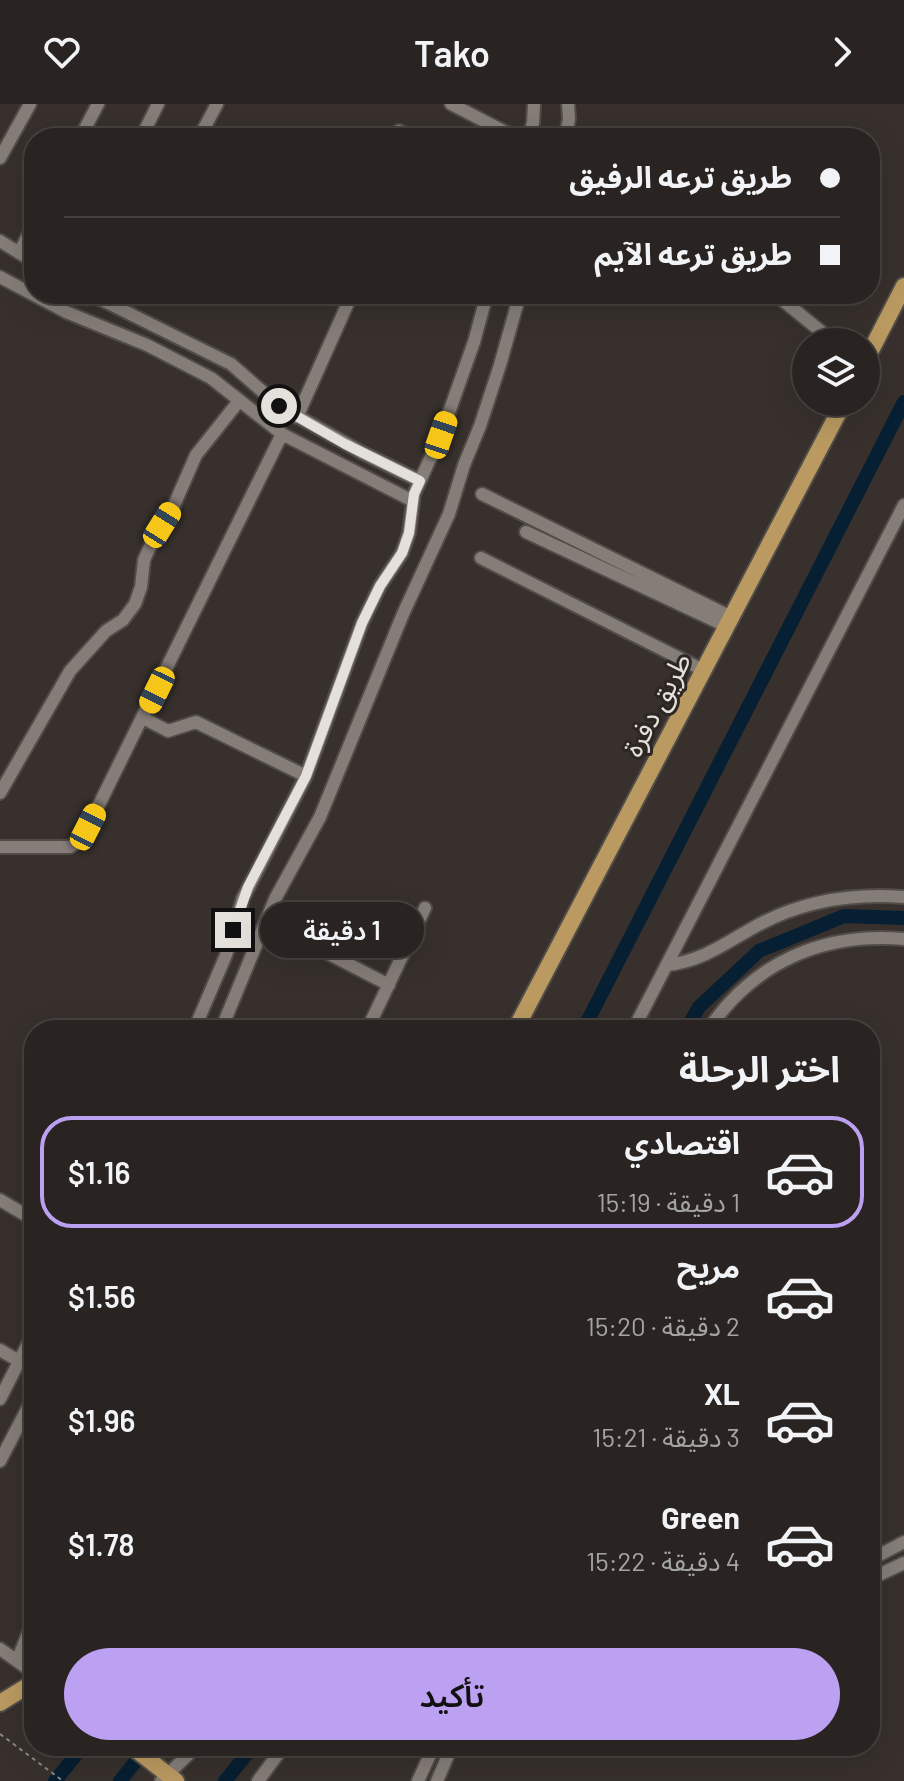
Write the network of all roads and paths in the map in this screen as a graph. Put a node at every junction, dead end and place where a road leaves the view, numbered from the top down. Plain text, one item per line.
1 (30, 104) edge
2 (98, 104) edge
3 (158, 104) edge
4 (217, 104) edge
5 (451, 104) edge
6 (534, 104) edge
7 (568, 104) edge
8 (85, 128) edge
9 (146, 128) edge
10 (204, 128) edge
11 (498, 128) edge
12 (531, 128) edge
13 (566, 128) edge
14 (0, 158) edge
15 (0, 241) edge
16 (24, 243) edge
17 (19, 253) junction
18 (24, 256) edge
19 (0, 277) edge
20 (904, 286) edge
21 (24, 290) edge
22 (51, 304) edge
23 (108, 304) edge
24 (114, 304) edge
25 (348, 304) edge
26 (484, 304) edge
27 (517, 304) edge
28 (787, 304) edge
29 (113, 307) junction
30 (817, 328) edge
31 (880, 333) edge
32 (239, 401) junction
33 (837, 416) edge
34 (297, 417) junction
35 (282, 434) junction
36 (420, 481) junction
37 (482, 494) dead end
38 (413, 501) junction
39 (904, 505) edge
40 (526, 532) dead end
41 (481, 558) dead end
42 (729, 622) junction
43 (703, 670) junction
44 (143, 718) junction
45 (306, 776) junction
46 (0, 793) edge
47 (0, 847) edge
48 (904, 897) edge
49 (425, 908) dead end
50 (267, 922) junction
51 (904, 939) edge
52 (667, 965) junction
53 (389, 985) junction
54 (198, 1020) edge
55 (225, 1020) edge
56 (372, 1020) edge
57 (520, 1020) edge
58 (638, 1020) edge
59 (716, 1020) edge
60 (0, 1200) edge
61 (24, 1214) edge
62 (0, 1350) edge
63 (24, 1351) edge
64 (19, 1361) junction
65 (0, 1399) edge
66 (24, 1415) edge
67 (0, 1461) edge
68 (904, 1542) edge
69 (880, 1555) edge
70 (904, 1563) edge
71 (880, 1574) edge
72 (24, 1644) edge
73 (0, 1649) edge
74 (17, 1661) junction
75 (24, 1666) edge
76 (24, 1688) edge
77 (0, 1703) edge
78 (0, 1734) edge
79 (24, 1752) edge
80 (29, 1756) edge
81 (143, 1756) edge
82 (187, 1756) edge
83 (277, 1756) edge
84 (429, 1756) edge
85 (448, 1756) edge
86 (166, 1776) edge
87 (63, 1781) edge
88 (258, 1781) edge
89 (418, 1781) edge
90 (437, 1781) edge

1 - 14 street
2 - 8 street
3 - 9 street
4 - 10 street
5 - 11 street
6 - 12 street
7 - 13 street
15 - 17 street
16 - 17 street
17 - 18 street
19 - 21 street
20 - 31 main road
22 - 32 street
23 - 29 street
24 - 29 street
25 - 34 street
26 - 36 street
27 - 50 street
28 - 30 street
29 - 34 street
32 - 35 street
32 - 46 street
33 - 42 main road, طريق دفرة
34 - 36 street
35 - 38 street
35 - 44 street
36 - 38 street
37 - 42 street
38 - 45 street
39 - 52 street
40 - 42 street
41 - 43 street
42 - 43 main road, طريق دفرة
43 - 57 main road, طريق دفرة
44 - 45 street
44 - 47 street
45 - 54 street
48 - 52 street
49 - 53 street
50 - 53 street
50 - 55 street
51 - 59 street
52 - 58 street
53 - 56 street
60 - 61 street
62 - 64 street
63 - 64 street
64 - 65 street
66 - 67 street
68 - 69 street
70 - 71 street
72 - 74 street
73 - 74 street
74 - 75 street
76 - 77 main road
78 - 79 path
80 - 87 path
81 - 86 main road
82 - 86 street
83 - 88 street
84 - 89 street
85 - 90 street

